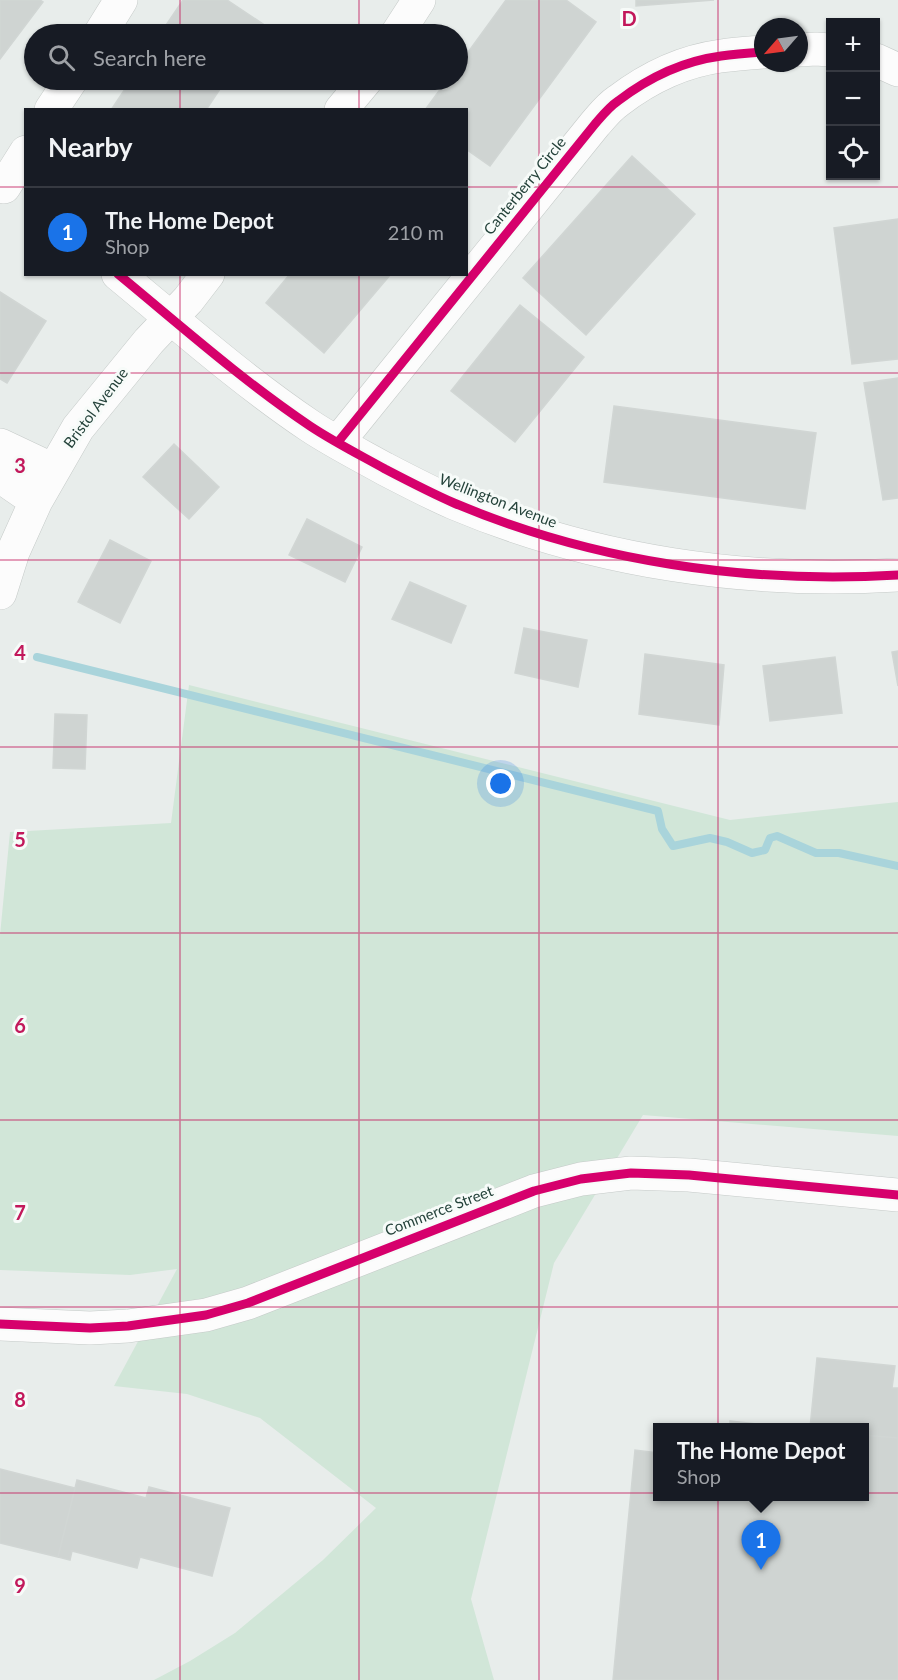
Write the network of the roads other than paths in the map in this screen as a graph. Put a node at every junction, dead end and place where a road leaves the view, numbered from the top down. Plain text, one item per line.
1 (121, 0) edge
2 (419, 0) edge
3 (106, 24) edge
4 (403, 24) edge
5 (808, 50) edge
6 (826, 50) edge
7 (754, 53) edge
8 (880, 62) edge
9 (898, 70) edge
10 (64, 90) edge
11 (358, 90) edge
12 (52, 108) edge
13 (343, 108) edge
14 (24, 157) edge
15 (10, 191) edge
16 (120, 276) edge
17 (206, 276) edge
18 (170, 317) junction
19 (338, 442) junction
20 (0, 445) edge
21 (53, 470) junction
22 (0, 478) edge
23 (36, 501) junction
24 (898, 576) edge
25 (0, 593) edge
26 (898, 1195) edge
27 (0, 1324) edge

1 - 3 street
2 - 4 street
5 - 6 street
7 - 19 street, Canterberry Circle
8 - 9 street
10 - 12 street
11 - 13 street
14 - 15 street
16 - 18 street, Wellington Avenue
17 - 18 street, Bristol Avenue
18 - 19 street, Wellington Avenue
18 - 21 street, Bristol Avenue
19 - 24 street, Wellington Avenue
20 - 21 street
21 - 23 street, Bristol Avenue
22 - 23 street
23 - 25 street, Bristol Avenue
26 - 27 street, Commerce Street

